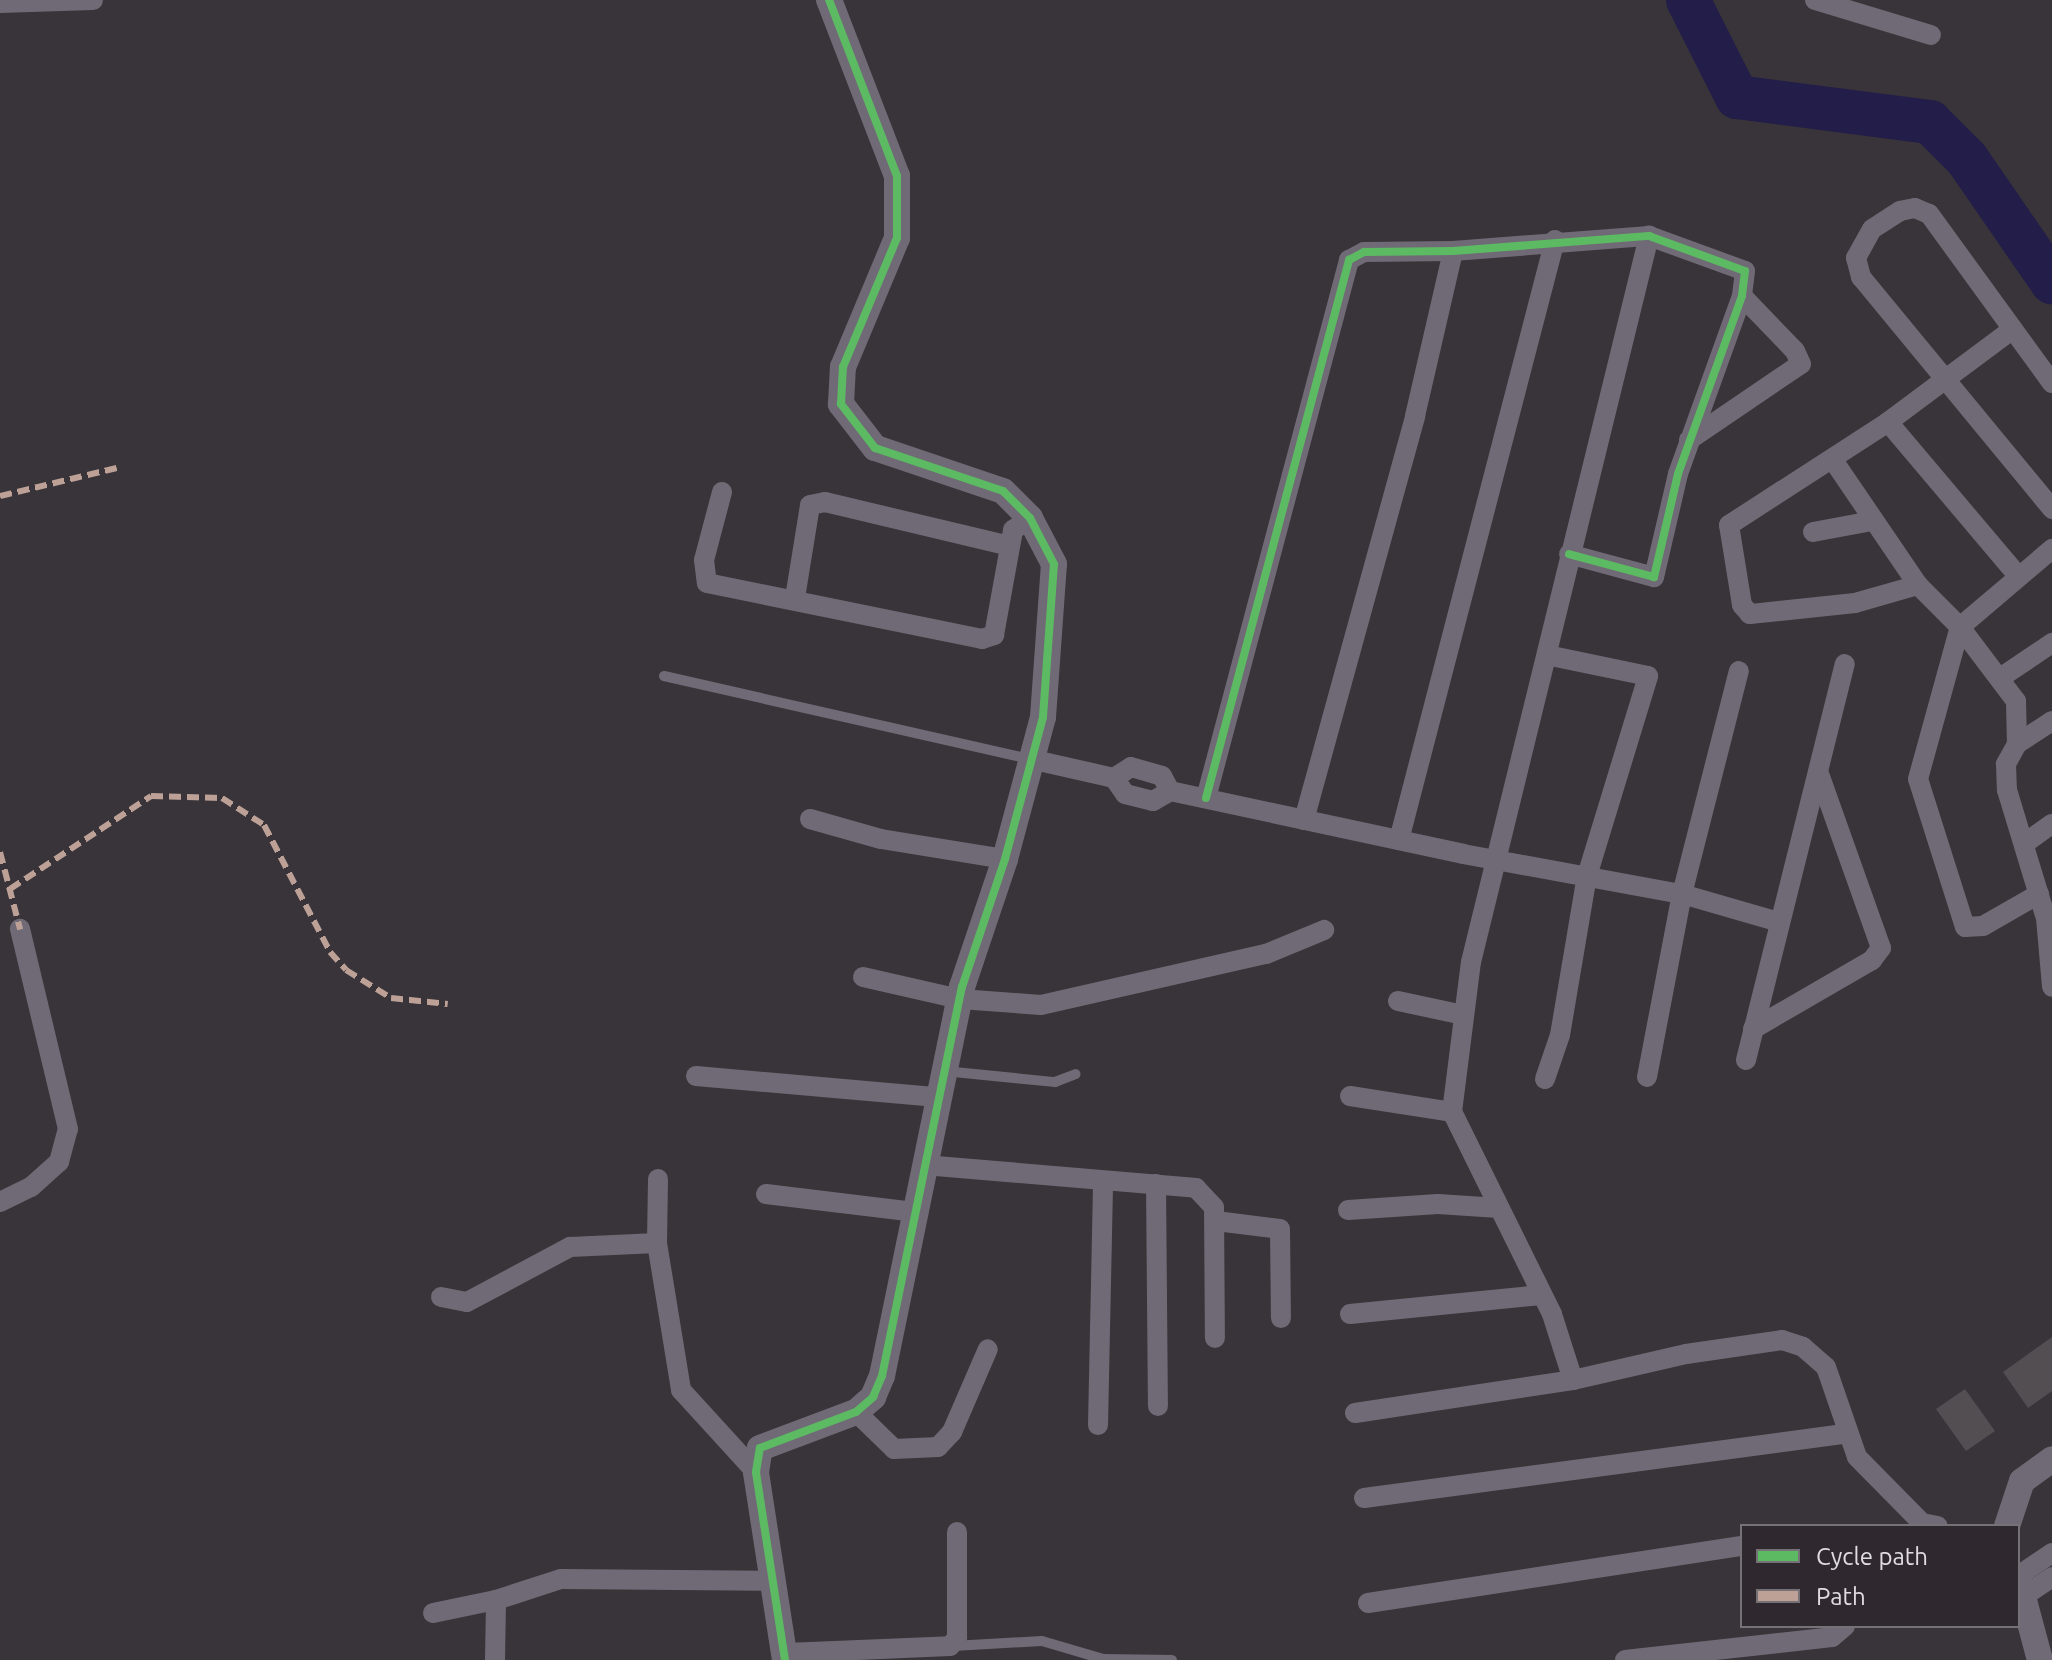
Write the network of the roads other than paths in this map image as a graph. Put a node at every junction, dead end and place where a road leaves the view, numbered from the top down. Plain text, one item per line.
1 (93, 0) edge
2 (829, 0) edge
3 (1815, 0) edge
4 (0, 3) edge
5 (1931, 35) dead end
6 (1649, 236) junction
7 (1555, 240) junction
8 (1453, 251) junction
9 (1742, 296) junction
10 (2010, 331) junction
11 (1943, 380) junction
12 (2052, 383) edge
13 (1888, 422) junction
14 (1689, 440) junction
15 (1833, 460) junction
16 (722, 492) dead end
17 (2052, 509) edge
18 (1030, 518) junction
19 (1872, 521) junction
20 (1813, 532) dead end
21 (1009, 546) junction
22 (2052, 549) edge
23 (1569, 554) junction
24 (2018, 576) junction
25 (1918, 585) junction
26 (795, 598) junction
27 (1960, 627) junction
28 (2052, 643) edge
29 (1547, 655) junction
30 (1845, 664) dead end
31 (1739, 671) dead end
32 (664, 676) dead end
33 (2000, 678) junction
34 (2052, 721) edge
35 (2017, 744) junction
36 (1030, 759) junction
37 (1819, 774) junction
38 (1206, 798) junction
39 (810, 819) dead end
40 (1304, 820) junction
41 (2052, 824) edge
42 (1399, 840) junction
43 (2024, 844) junction
44 (1496, 857) junction
45 (1005, 859) junction
46 (1587, 876) junction
47 (1682, 894) junction
48 (2039, 894) junction
49 (2049, 916) edge
50 (1779, 922) junction
51 (20, 929) dead end
52 (1324, 930) dead end
53 (863, 977) dead end
54 (2052, 987) edge
55 (960, 999) junction
56 (1398, 1001) dead end
57 (1464, 1015) junction
58 (1753, 1029) junction
59 (1746, 1060) dead end
60 (943, 1071) junction
61 (1076, 1074) dead end
62 (696, 1076) dead end
63 (1647, 1077) dead end
64 (1545, 1079) dead end
65 (1350, 1096) dead end
66 (937, 1097) junction
67 (1452, 1112) junction
68 (924, 1165) junction
69 (658, 1179) dead end
70 (1103, 1182) junction
71 (1156, 1184) junction
72 (766, 1194) dead end
73 (0, 1202) edge
74 (1499, 1208) junction
75 (1348, 1210) dead end
76 (914, 1212) junction
77 (1216, 1221) junction
78 (657, 1243) junction
79 (1541, 1295) junction
80 (441, 1297) dead end
81 (1350, 1314) dead end
82 (1281, 1318) dead end
83 (1215, 1338) dead end
84 (988, 1349) dead end
85 (1573, 1380) junction
86 (1158, 1406) dead end
87 (856, 1412) junction
88 (1355, 1413) dead end
89 (1098, 1425) dead end
90 (1848, 1433) junction
91 (2052, 1459) edge
92 (756, 1472) junction
93 (1364, 1498) dead end
94 (1930, 1524) edge
95 (2008, 1524) edge
96 (957, 1532) dead end
97 (1740, 1546) edge
98 (2052, 1553) edge
99 (2052, 1577) edge
100 (771, 1581) junction
101 (2020, 1584) edge
102 (496, 1600) junction
103 (1368, 1603) dead end
104 (433, 1613) dead end
105 (1843, 1628) edge
106 (950, 1646) junction
107 (786, 1656) edge
108 (495, 1660) edge
109 (1172, 1660) edge
110 (1625, 1660) edge
111 (2040, 1660) edge

1 - 4 street
2 - 18 street
3 - 5 street
6 - 7 street
6 - 9 street
6 - 23 street
7 - 8 street
7 - 42 street
8 - 38 street
8 - 40 street
9 - 14 street
9 - 14 street
10 - 11 street
10 - 11 street
10 - 12 street
11 - 13 street
11 - 17 street
13 - 15 street
13 - 24 street
14 - 23 street
15 - 19 street
15 - 25 street
16 - 26 street
18 - 21 street
18 - 36 street
19 - 20 street
19 - 25 street
21 - 26 street
21 - 26 street
22 - 24 street
23 - 29 street
24 - 27 street
25 - 27 street
27 - 33 street
27 - 48 street
28 - 33 street
29 - 44 street
29 - 46 street
30 - 37 street
31 - 47 street
32 - 36 lane
33 - 35 street
34 - 35 street
35 - 43 street
36 - 38 street
36 - 45 street
37 - 50 street
37 - 58 street
38 - 40 street
39 - 45 street
40 - 42 street
41 - 43 street
42 - 44 street
43 - 48 street
44 - 46 street
44 - 57 street
45 - 55 street
46 - 47 street
46 - 64 street
47 - 50 street
47 - 63 street
48 - 49 street
49 - 54 street
50 - 58 street
51 - 73 street
52 - 55 street
53 - 55 street
55 - 60 street
56 - 57 street
57 - 67 street
58 - 59 street
60 - 61 lane
60 - 66 street
62 - 66 street
65 - 67 street
66 - 68 street
67 - 74 street
68 - 70 street
68 - 76 street
69 - 78 street
70 - 71 street
70 - 89 street
71 - 77 street
71 - 86 street
72 - 76 street
74 - 75 street
74 - 79 street
76 - 87 street
77 - 82 street
77 - 83 street
78 - 80 street
78 - 92 street
79 - 81 street
79 - 85 street
84 - 87 street
85 - 88 street
85 - 90 street
87 - 92 street
90 - 93 street
90 - 94 street
91 - 95 street
92 - 100 street
96 - 106 street
97 - 103 street
98 - 101 street
99 - 101 street
100 - 102 street
100 - 107 street
101 - 111 street
102 - 104 street
102 - 108 street
105 - 110 street
106 - 107 street
106 - 109 lane

